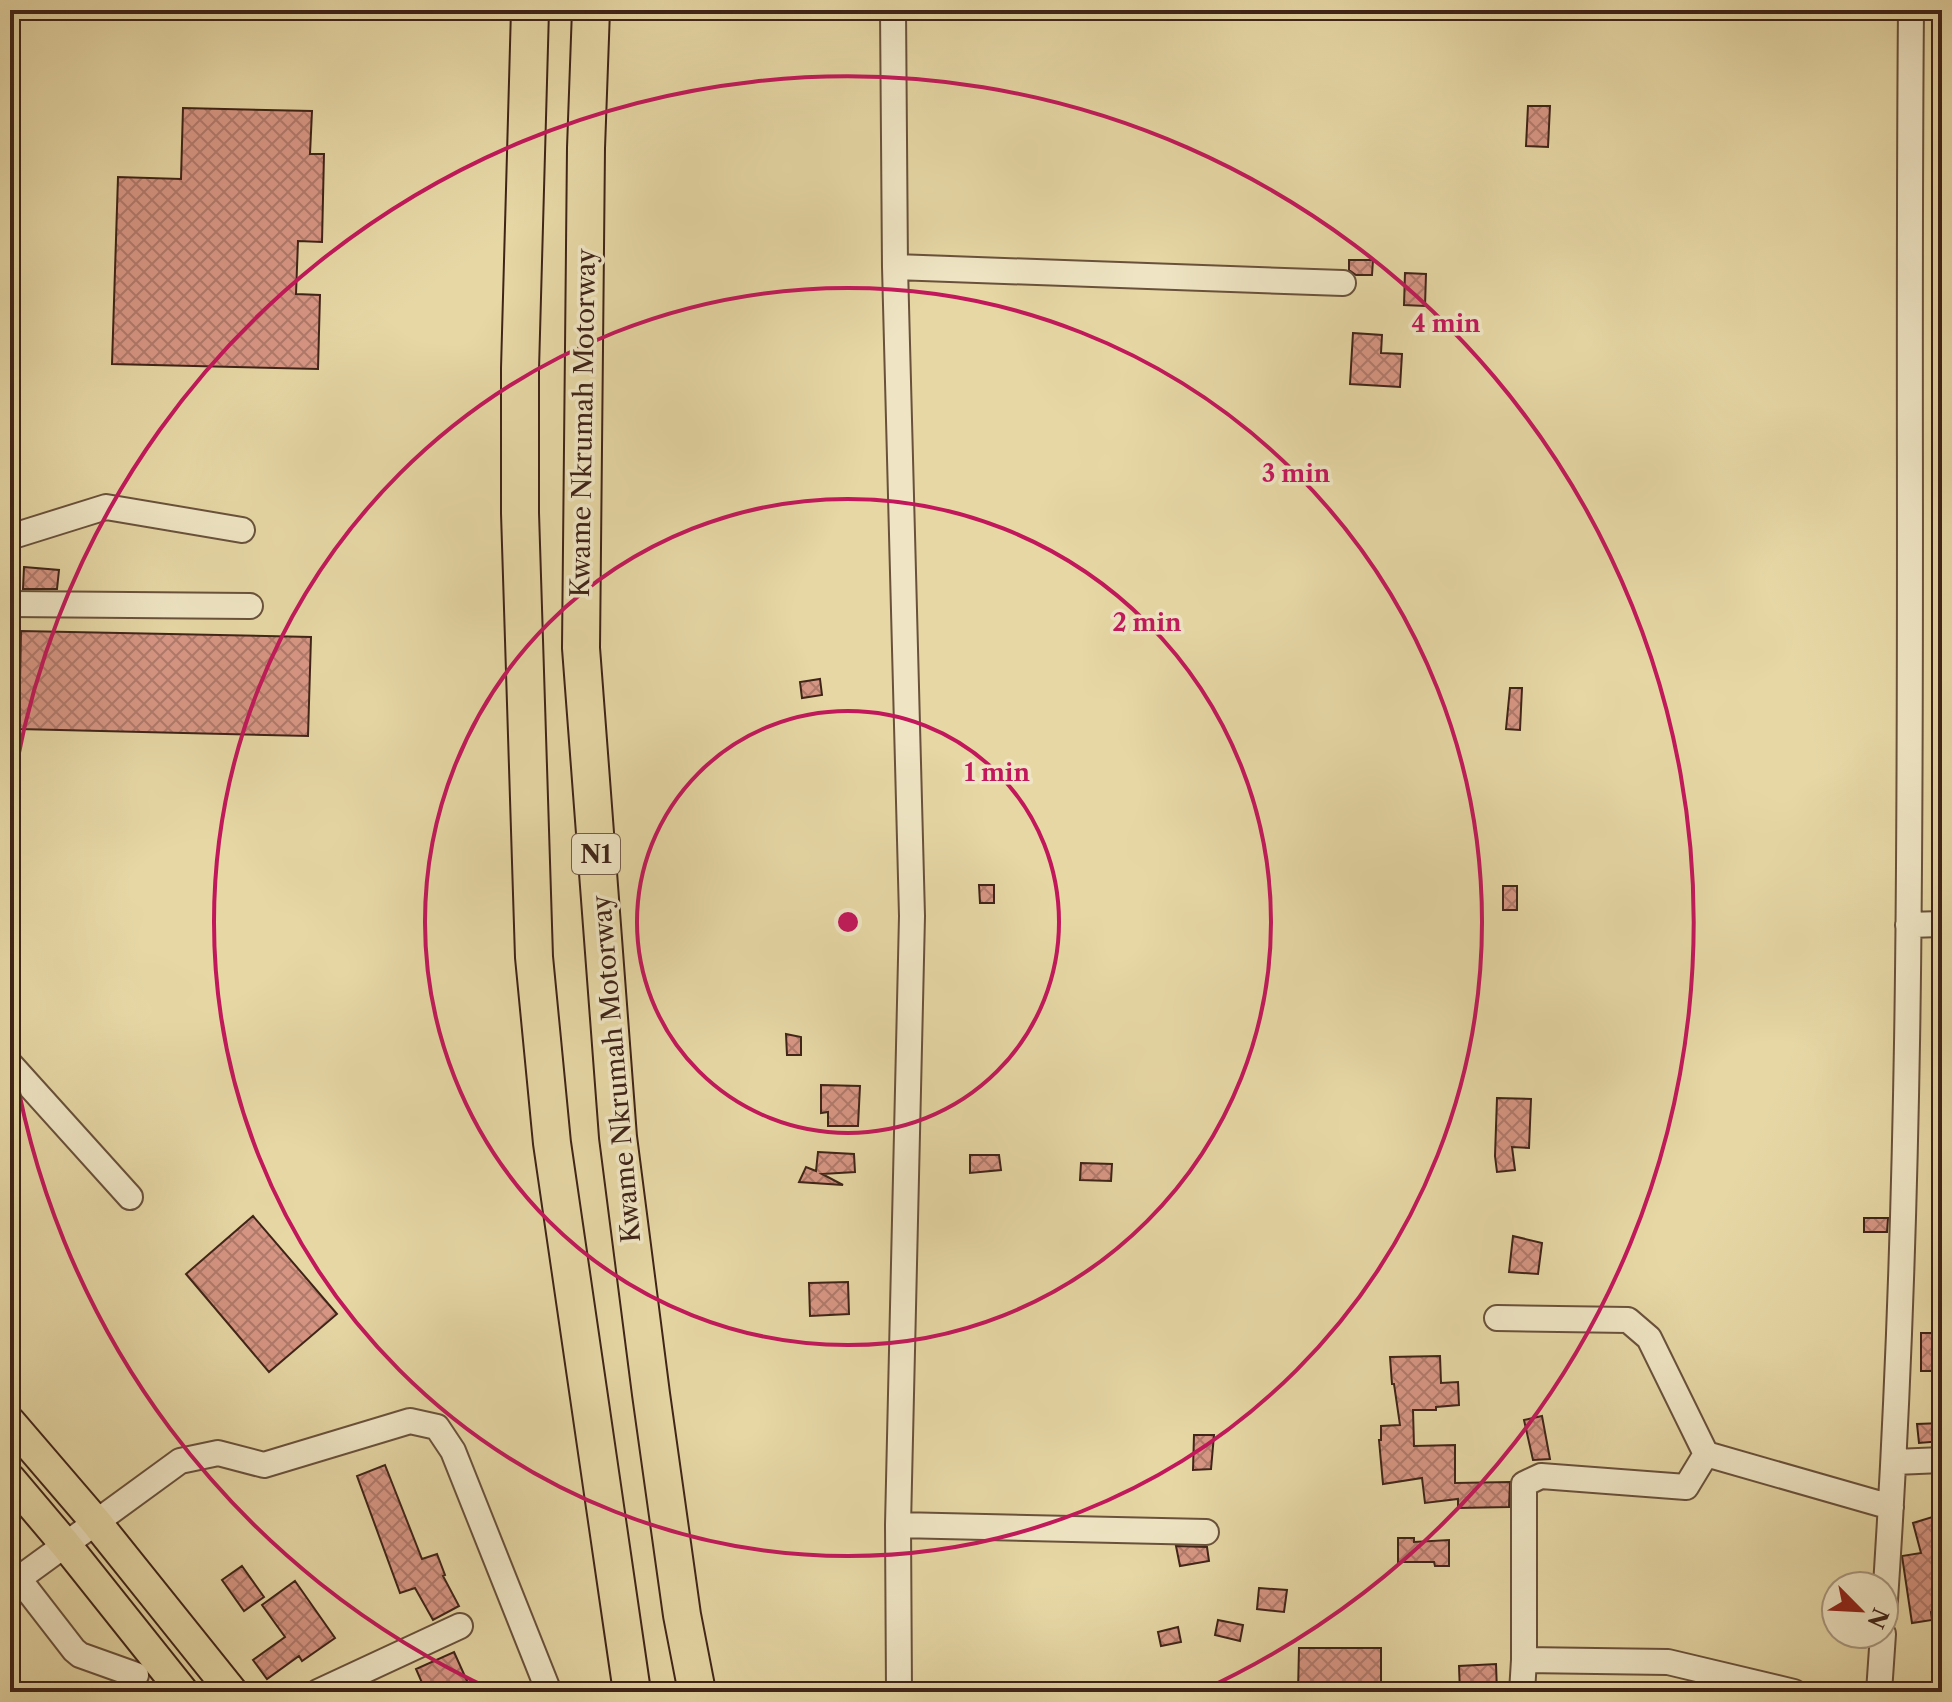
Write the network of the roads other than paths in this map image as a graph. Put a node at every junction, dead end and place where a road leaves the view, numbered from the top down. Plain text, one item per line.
1 (530, 10) edge
2 (591, 10) edge
3 (893, 10) edge
4 (1911, 10) edge
5 (895, 267) junction
6 (1343, 283) dead end
7 (242, 530) dead end
8 (10, 537) edge
9 (10, 604) edge
10 (250, 606) dead end
11 (1942, 924) edge
12 (1908, 925) junction
13 (10, 1064) edge
14 (130, 1197) dead end
15 (1497, 1318) dead end
16 (10, 1422) edge
17 (1706, 1454) junction
18 (1942, 1460) edge
19 (1895, 1462) junction
20 (10, 1479) edge
21 (1891, 1507) junction
22 (95, 1521) junction
23 (898, 1525) junction
24 (1206, 1532) dead end
25 (65, 1544) junction
26 (1887, 1570) edge
27 (14, 1582) edge
28 (460, 1626) dead end
29 (1882, 1650) edge
30 (1524, 1660) junction
31 (147, 1675) edge
32 (183, 1692) edge
33 (232, 1692) edge
34 (319, 1692) edge
35 (549, 1692) edge
36 (632, 1692) edge
37 (697, 1692) edge
38 (899, 1692) edge
39 (1522, 1692) edge
40 (1794, 1692) edge
41 (1879, 1692) edge

1 - 36 highway
2 - 37 highway, Kwame Nkrumah Motorway / N1
3 - 5 street
4 - 12 street
5 - 6 street
5 - 23 street
7 - 8 street
9 - 10 street
11 - 12 street
12 - 19 street
13 - 14 street
15 - 17 street
16 - 22 main road
17 - 21 street
17 - 30 street
18 - 19 street
19 - 21 street
20 - 25 main road
21 - 26 street
22 - 25 street
22 - 33 main road
22 - 35 street
23 - 24 street
23 - 38 street
25 - 27 street
25 - 31 main road
27 - 31 street
28 - 34 street
29 - 41 street
30 - 39 street
30 - 40 street
31 - 32 main road

